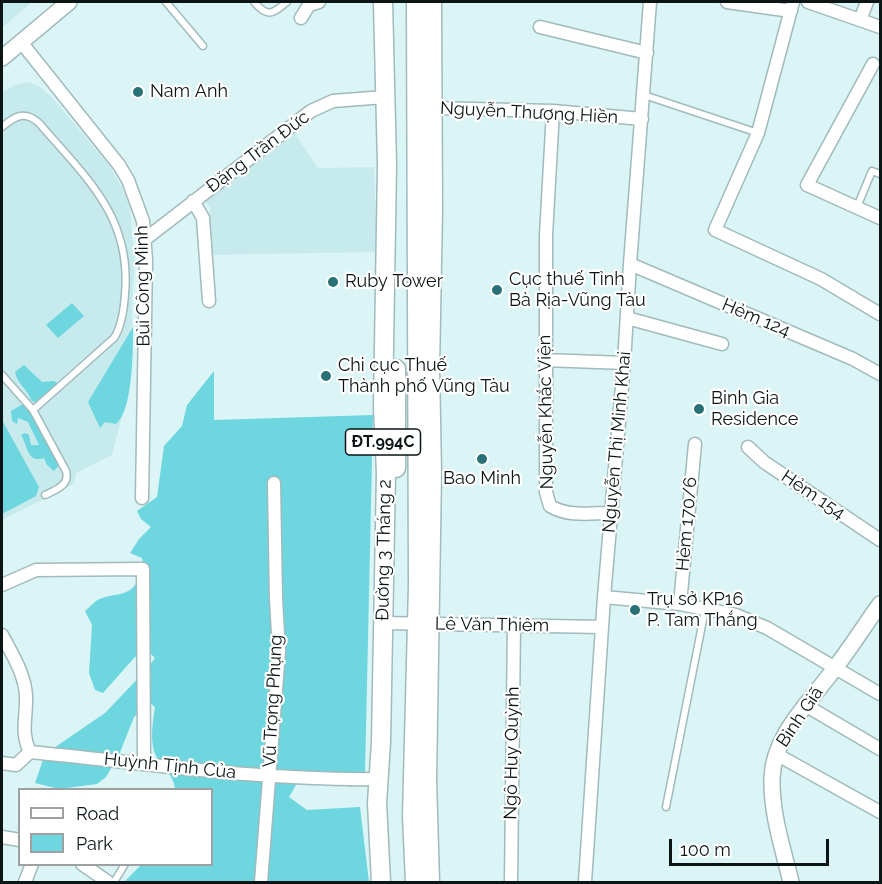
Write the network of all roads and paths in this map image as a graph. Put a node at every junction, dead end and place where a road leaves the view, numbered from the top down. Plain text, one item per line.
1 (69, 2) edge
2 (166, 2) edge
3 (254, 2) edge
4 (287, 2) edge
5 (319, 2) edge
6 (383, 2) edge
7 (394, 2) edge
8 (416, 2) edge
9 (432, 2) edge
10 (651, 2) edge
11 (727, 2) edge
12 (808, 2) edge
13 (867, 2) edge
14 (792, 6) edge
15 (301, 18) dead end
16 (860, 20) junction
17 (540, 27) dead end
18 (880, 27) edge
19 (21, 42) junction
20 (203, 46) dead end
21 (647, 53) junction
22 (2, 58) edge
23 (873, 64) dead end
24 (644, 95) junction
25 (389, 109) junction
26 (425, 111) junction
27 (553, 111) junction
28 (642, 119) junction
29 (2, 127) edge
30 (758, 133) junction
31 (880, 174) edge
32 (194, 201) junction
33 (857, 207) junction
34 (880, 218) edge
35 (144, 240) junction
36 (630, 264) junction
37 (209, 301) dead end
38 (880, 314) edge
39 (627, 318) junction
40 (722, 344) dead end
41 (545, 360) junction
42 (624, 363) junction
43 (880, 374) edge
44 (2, 375) edge
45 (33, 410) junction
46 (695, 444) dead end
47 (748, 447) dead end
48 (274, 483) dead end
49 (45, 495) dead end
50 (142, 498) dead end
51 (611, 513) junction
52 (880, 540) edge
53 (2, 585) edge
54 (604, 597) junction
55 (680, 604) junction
56 (880, 604) edge
57 (705, 610) junction
58 (387, 623) junction
59 (423, 623) junction
60 (514, 624) junction
61 (602, 627) junction
62 (2, 635) edge
63 (835, 669) junction
64 (880, 694) edge
65 (805, 705) junction
66 (880, 749) edge
67 (30, 752) junction
68 (776, 754) junction
69 (2, 763) edge
70 (144, 763) junction
71 (382, 775) junction
72 (269, 776) junction
73 (420, 779) junction
74 (666, 807) dead end
75 (880, 812) edge
76 (2, 837) edge
77 (18, 840) edge
78 (31, 866) edge
79 (85, 866) edge
80 (124, 866) edge
81 (25, 882) edge
82 (108, 882) edge
83 (114, 882) edge
84 (261, 882) edge
85 (381, 882) edge
86 (391, 882) edge
87 (415, 882) edge
88 (430, 882) edge
89 (511, 882) edge
90 (585, 882) edge
91 (791, 882) edge

1 - 19 street
2 - 20 lane
3 - 4 lane
5 - 15 street
6 - 25 main road, Đường 3 Tháng 2 / ĐT.994C
7 - 25 main road, Đường 3 Tháng 2 / ĐT.994C
8 - 26 main road, ĐT.994C
9 - 26 main road, ĐT.994C
10 - 21 street, Nguyễn Thị Minh Khai
11 - 14 street
12 - 16 street
13 - 16 street
14 - 30 street
16 - 18 street
17 - 21 street
19 - 22 street
19 - 35 street, Bùi Công Minh
21 - 24 street, Nguyễn Thị Minh Khai
23 - 33 street
24 - 28 street, Nguyễn Thị Minh Khai
24 - 30 lane
25 - 32 street, Đặng Trần Đức
25 - 58 main road, Đường 3 Tháng 2 / ĐT.994C
26 - 27 street, Nguyễn Thượng Hiền
26 - 59 main road, ĐT.994C
27 - 28 street, Nguyễn Thượng Hiền
27 - 41 street, Nguyễn Khắc Viện
28 - 36 street, Nguyễn Thị Minh Khai
29 - 45 lane
30 - 38 street
31 - 33 lane
32 - 35 street, Đặng Trần Đức
32 - 37 street
33 - 34 street
35 - 50 street, Bùi Công Minh
36 - 39 street, Nguyễn Thị Minh Khai
36 - 43 street, Hẻm 124
39 - 40 street
39 - 42 street, Nguyễn Thị Minh Khai
41 - 42 street
41 - 51 street, Nguyễn Khắc Viện
42 - 51 street, Nguyễn Thị Minh Khai
44 - 45 lane
45 - 49 lane
46 - 55 street, Hẻm 170/6
47 - 52 street, Hẻm 154
48 - 72 street, Vũ Trọng Phụng
51 - 54 street, Nguyễn Thị Minh Khai
53 - 70 street
54 - 55 street
54 - 61 street, Nguyễn Thị Minh Khai
55 - 57 street
56 - 63 street, Bình Giã
57 - 63 street
57 - 74 lane
58 - 59 street, Lê Văn Thiêm
58 - 71 main road, Đường 3 Tháng 2 / ĐT.994C
59 - 60 street, Lê Văn Thiêm
59 - 73 main road, ĐT.994C
60 - 61 street, Lê Văn Thiêm
60 - 89 street, Ngô Huy Quỳnh
61 - 90 street, Nguyễn Thị Minh Khai
62 - 67 street
63 - 64 street
63 - 65 street, Bình Giã
65 - 66 street
65 - 68 street, Bình Giã
67 - 69 street
67 - 70 street, Huỳnh Tịnh Của
68 - 75 street
68 - 91 street, Bình Giã
70 - 72 street, Huỳnh Tịnh Của
71 - 72 street, Huỳnh Tịnh Của
71 - 85 main road, Đường 3 Tháng 2 / ĐT.994C
71 - 86 main road, Đường 3 Tháng 2 / ĐT.994C
72 - 84 street, Vũ Trọng Phụng
73 - 87 main road, ĐT.994C
73 - 88 main road, ĐT.994C
76 - 77 street
78 - 81 street
79 - 82 street
80 - 83 lane

